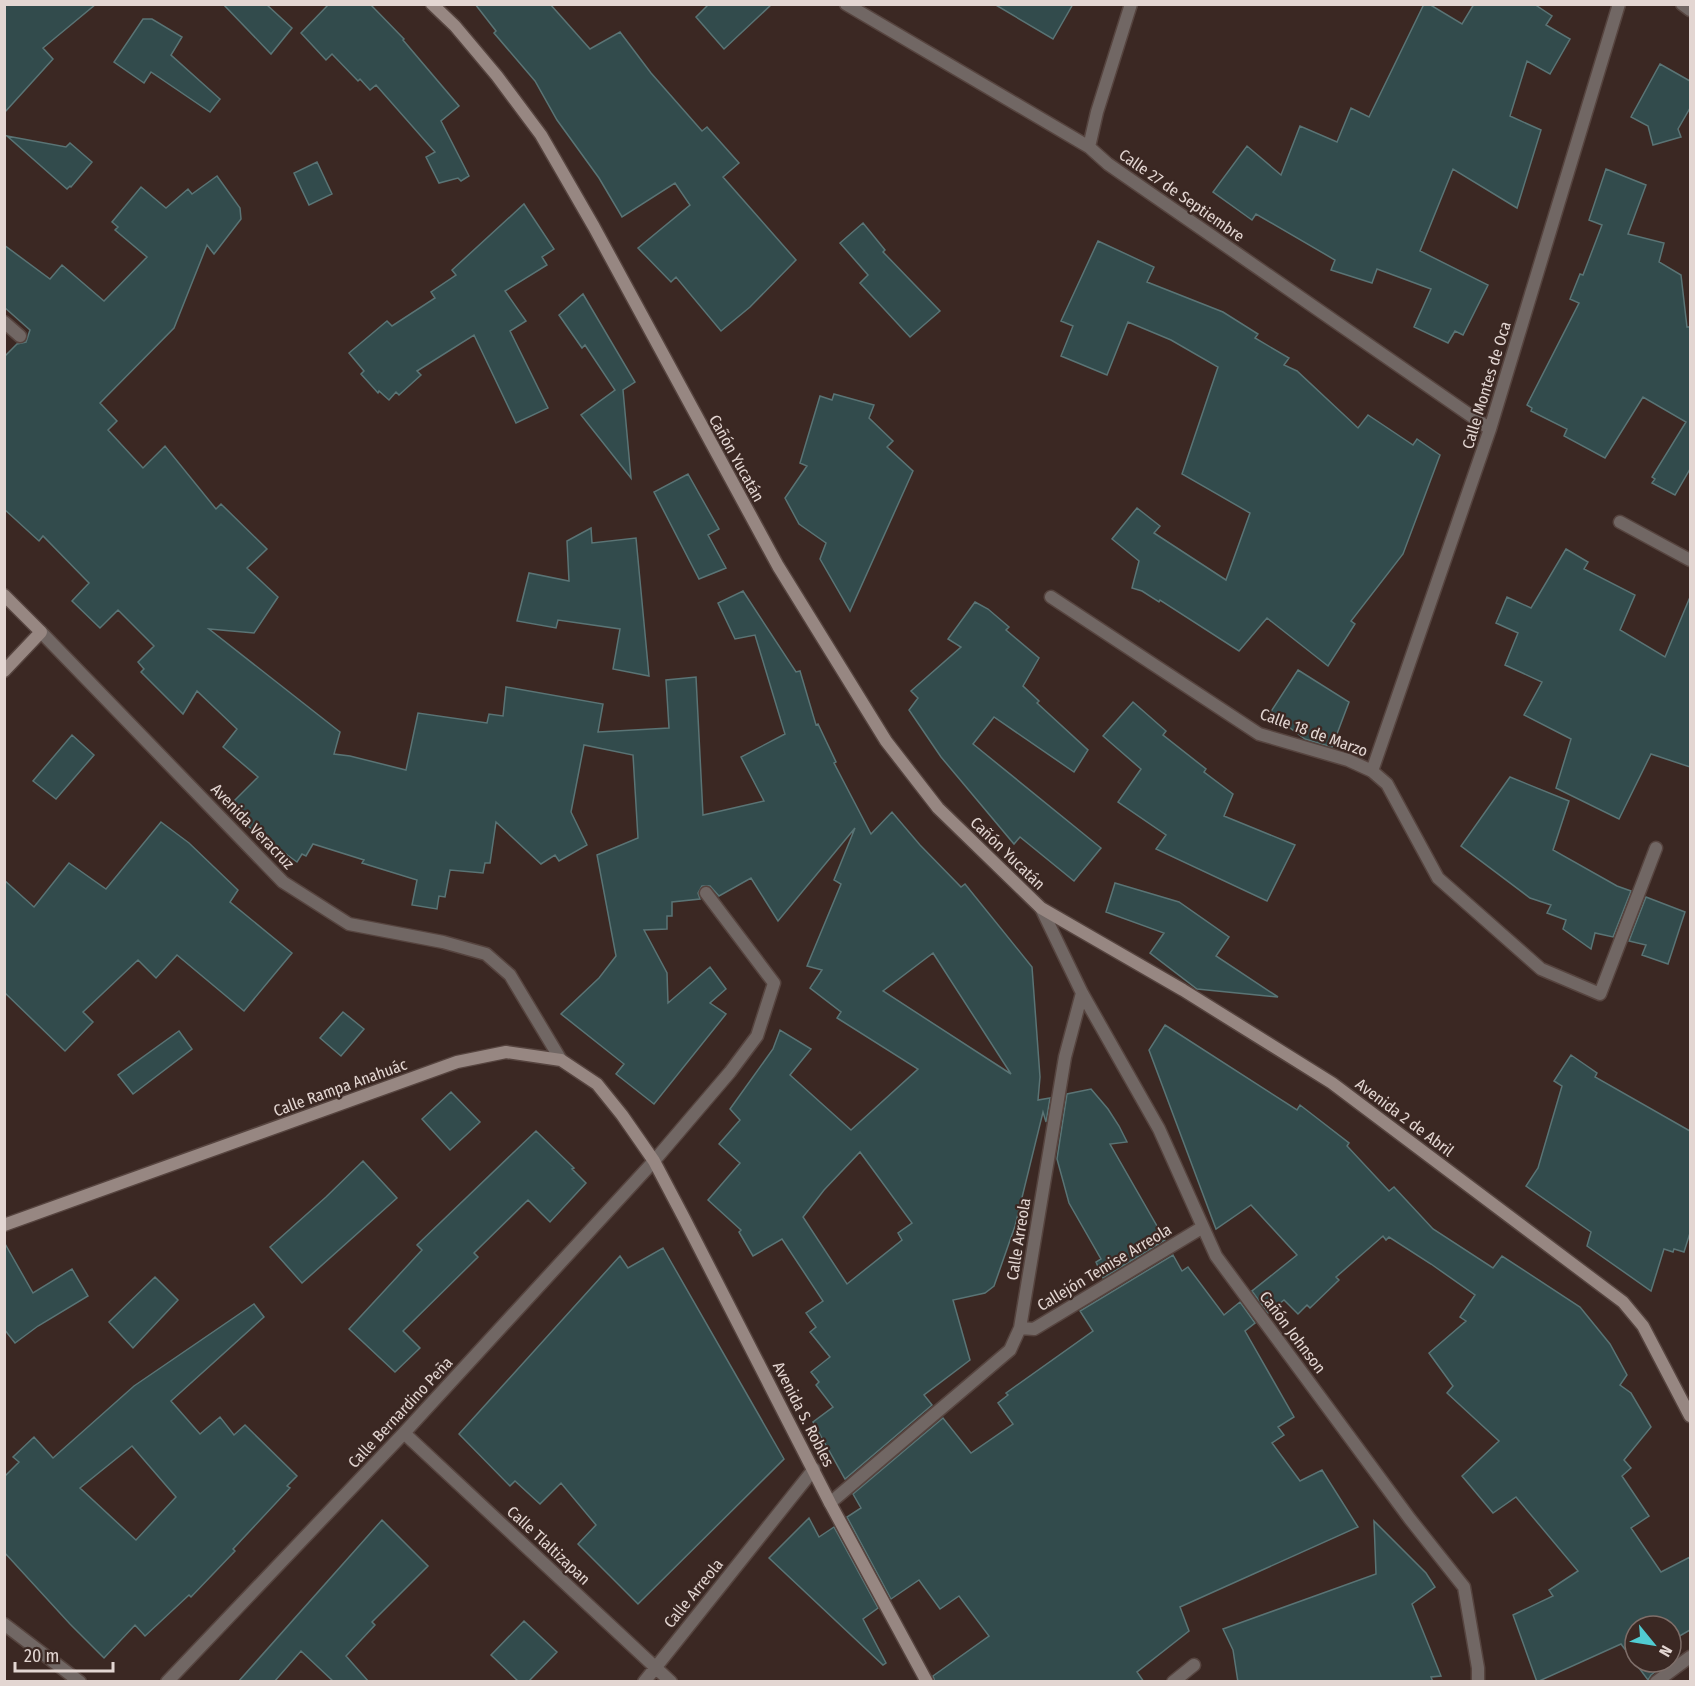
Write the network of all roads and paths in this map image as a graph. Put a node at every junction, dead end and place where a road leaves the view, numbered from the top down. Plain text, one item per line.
1 (432, 4) edge
2 (846, 4) edge
3 (1131, 4) edge
4 (1619, 4) edge
5 (1682, 4) edge
6 (1690, 10) edge
7 (1089, 147) junction
8 (4, 322) edge
9 (20, 336) dead end
10 (1490, 429) junction
11 (1620, 522) dead end
12 (1690, 560) edge
13 (4, 595) edge
14 (1051, 597) dead end
15 (41, 632) junction
16 (4, 671) edge
17 (1372, 771) junction
18 (1656, 848) dead end
19 (706, 893) dead end
20 (1041, 908) junction
21 (1082, 993) junction
22 (561, 1060) junction
23 (654, 1161) junction
24 (4, 1225) edge
25 (1203, 1227) junction
26 (1020, 1328) junction
27 (1690, 1416) edge
28 (404, 1433) junction
29 (814, 1469) junction
30 (830, 1503) junction
31 (4, 1624) edge
32 (1690, 1657) edge
33 (1194, 1665) dead end
34 (656, 1667) junction
35 (80, 1682) edge
36 (167, 1682) edge
37 (644, 1682) edge
38 (671, 1682) edge
39 (927, 1682) edge
40 (1173, 1682) edge
41 (1478, 1682) edge
42 (1656, 1682) edge

1 - 20 street, Cañón Yucatán
2 - 7 street, Calle 27 de Septiembre
3 - 7 street
4 - 10 street, Calle Montes de Oca
5 - 6 street
7 - 10 street, Calle 27 de Septiembre
8 - 9 street
10 - 17 street, Calle Montes de Oca
11 - 12 street
13 - 15 street, Avenida Veracruz
14 - 17 street, Calle 18 de Marzo
15 - 16 street
15 - 22 street, Avenida Veracruz
17 - 18 street, Calle 18 de Marzo
19 - 23 street, Calle Bernardino Peña
20 - 21 street
20 - 27 street, Avenida 2 de Abril
21 - 25 street, Cañón Johnson
21 - 26 street, Calle Arreola
22 - 23 street, Calle Rampa Anahuác
22 - 24 street, Calle Rampa Anahuác
23 - 28 street, Calle Bernardino Peña
23 - 29 street, Avenida S. Robles
25 - 26 street, Callejón Temise Arreola
25 - 41 street, Cañón Johnson
26 - 30 street, Calle Arreola
28 - 34 street, Calle Tlaltizapan
28 - 36 street, Calle Bernardino Peña
29 - 30 street, Avenida S. Robles
29 - 34 street, Calle Arreola
30 - 39 street, Avenida S. Robles
31 - 35 street
32 - 42 street
33 - 40 street
34 - 37 street, Calle Arreola
34 - 38 street, Calle Tlaltizapan

